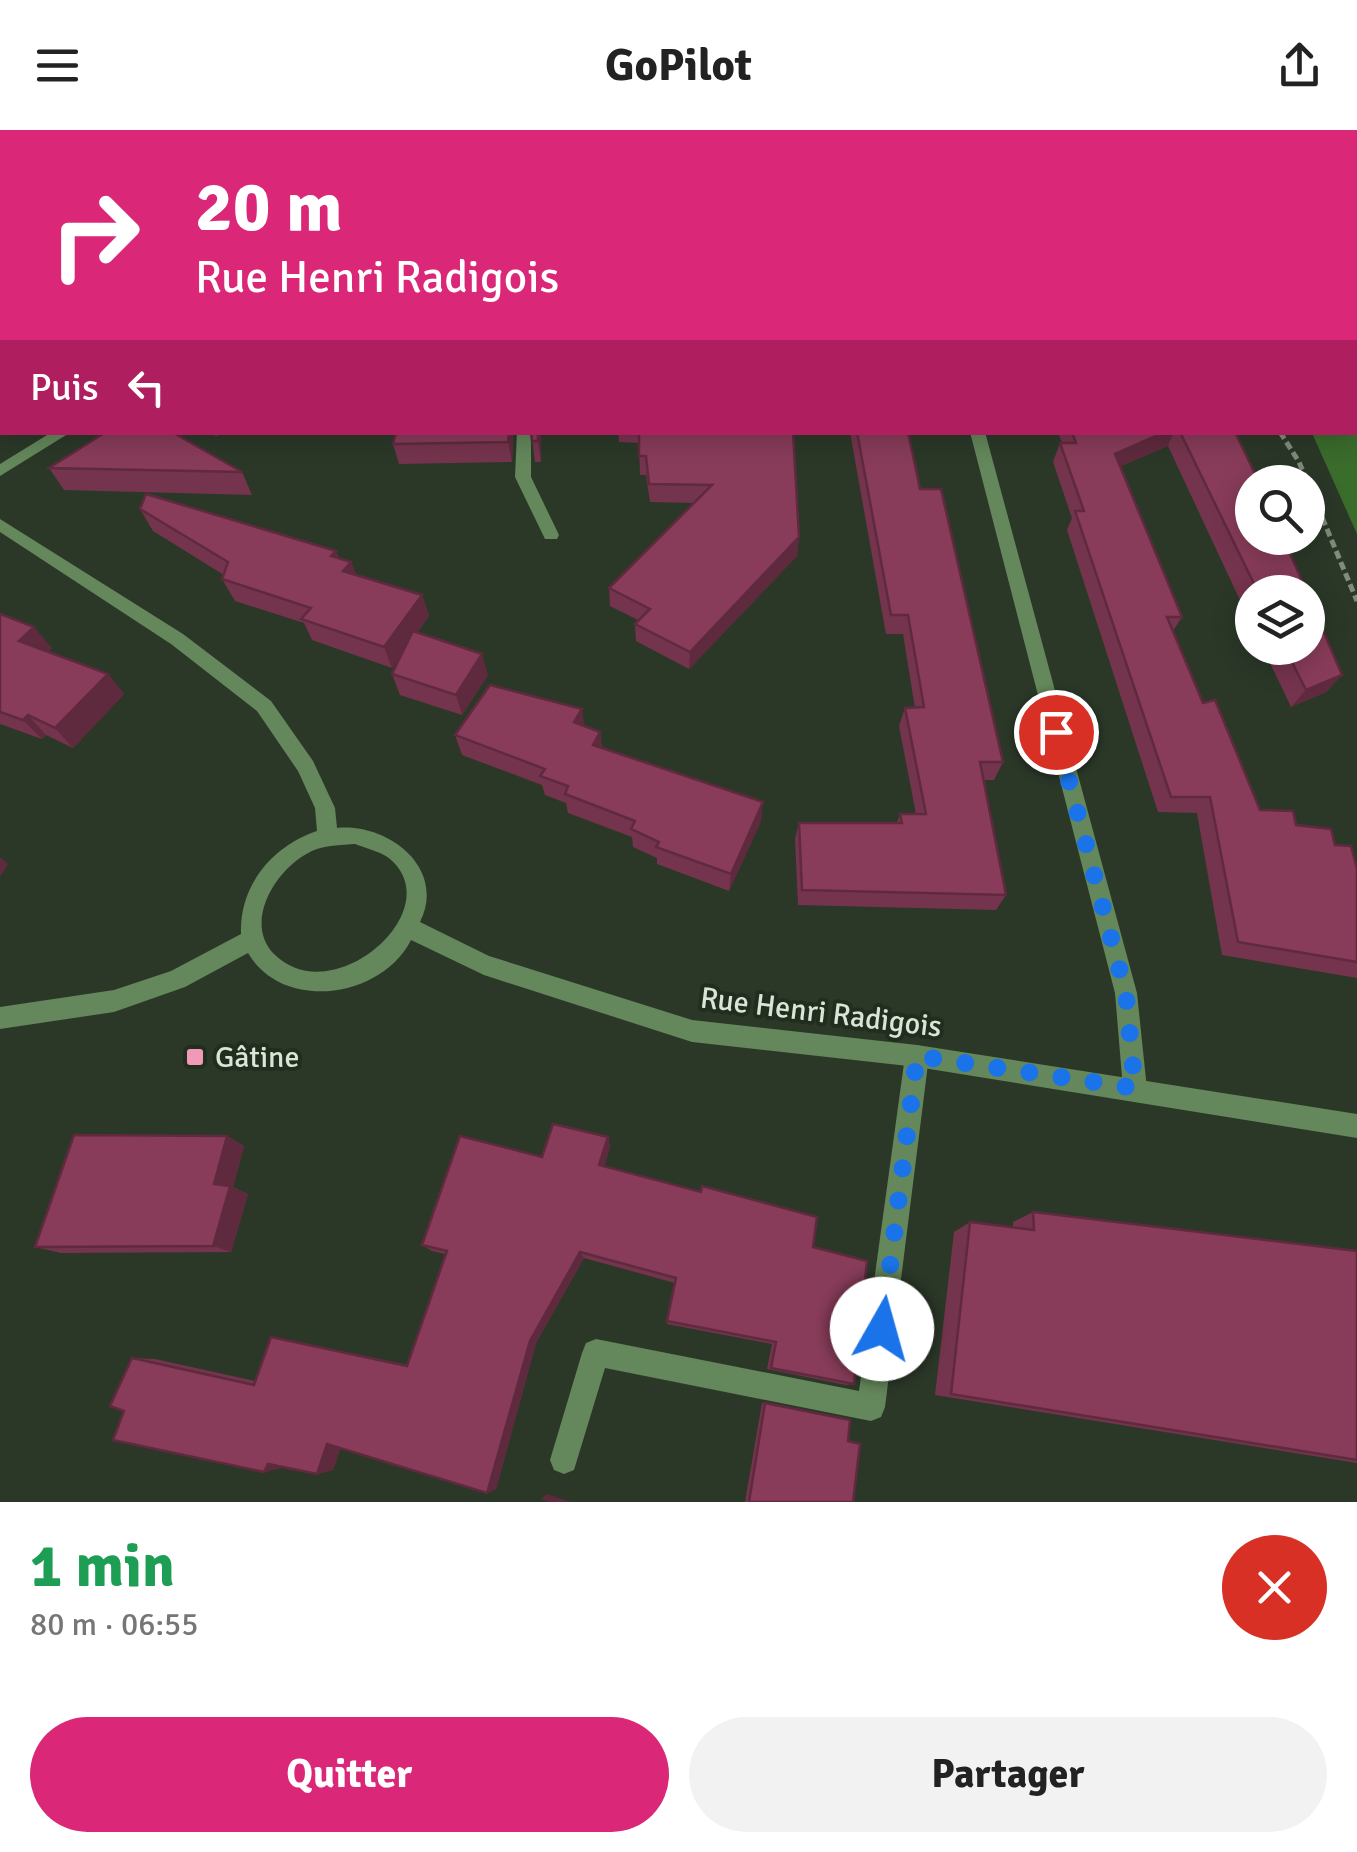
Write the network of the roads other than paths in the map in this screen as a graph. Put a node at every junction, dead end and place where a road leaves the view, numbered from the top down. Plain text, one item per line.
1 (59, 435) edge
2 (524, 435) edge
3 (978, 435) edge
4 (0, 471) edge
5 (0, 524) edge
6 (551, 535) dead end
7 (328, 837) junction
8 (410, 928) junction
9 (253, 939) junction
10 (0, 1018) edge
11 (917, 1056) junction
12 (1135, 1088) junction
13 (1357, 1126) edge
14 (564, 1460) dead end

1 - 4 street
2 - 6 street
3 - 12 street
5 - 7 street
7 - 8 street
7 - 9 street
8 - 9 street
8 - 11 street, Rue Henri Radigois
9 - 10 street
11 - 12 street, Rue Henri Radigois
11 - 14 street
12 - 13 street, Rue Henri Radigois

